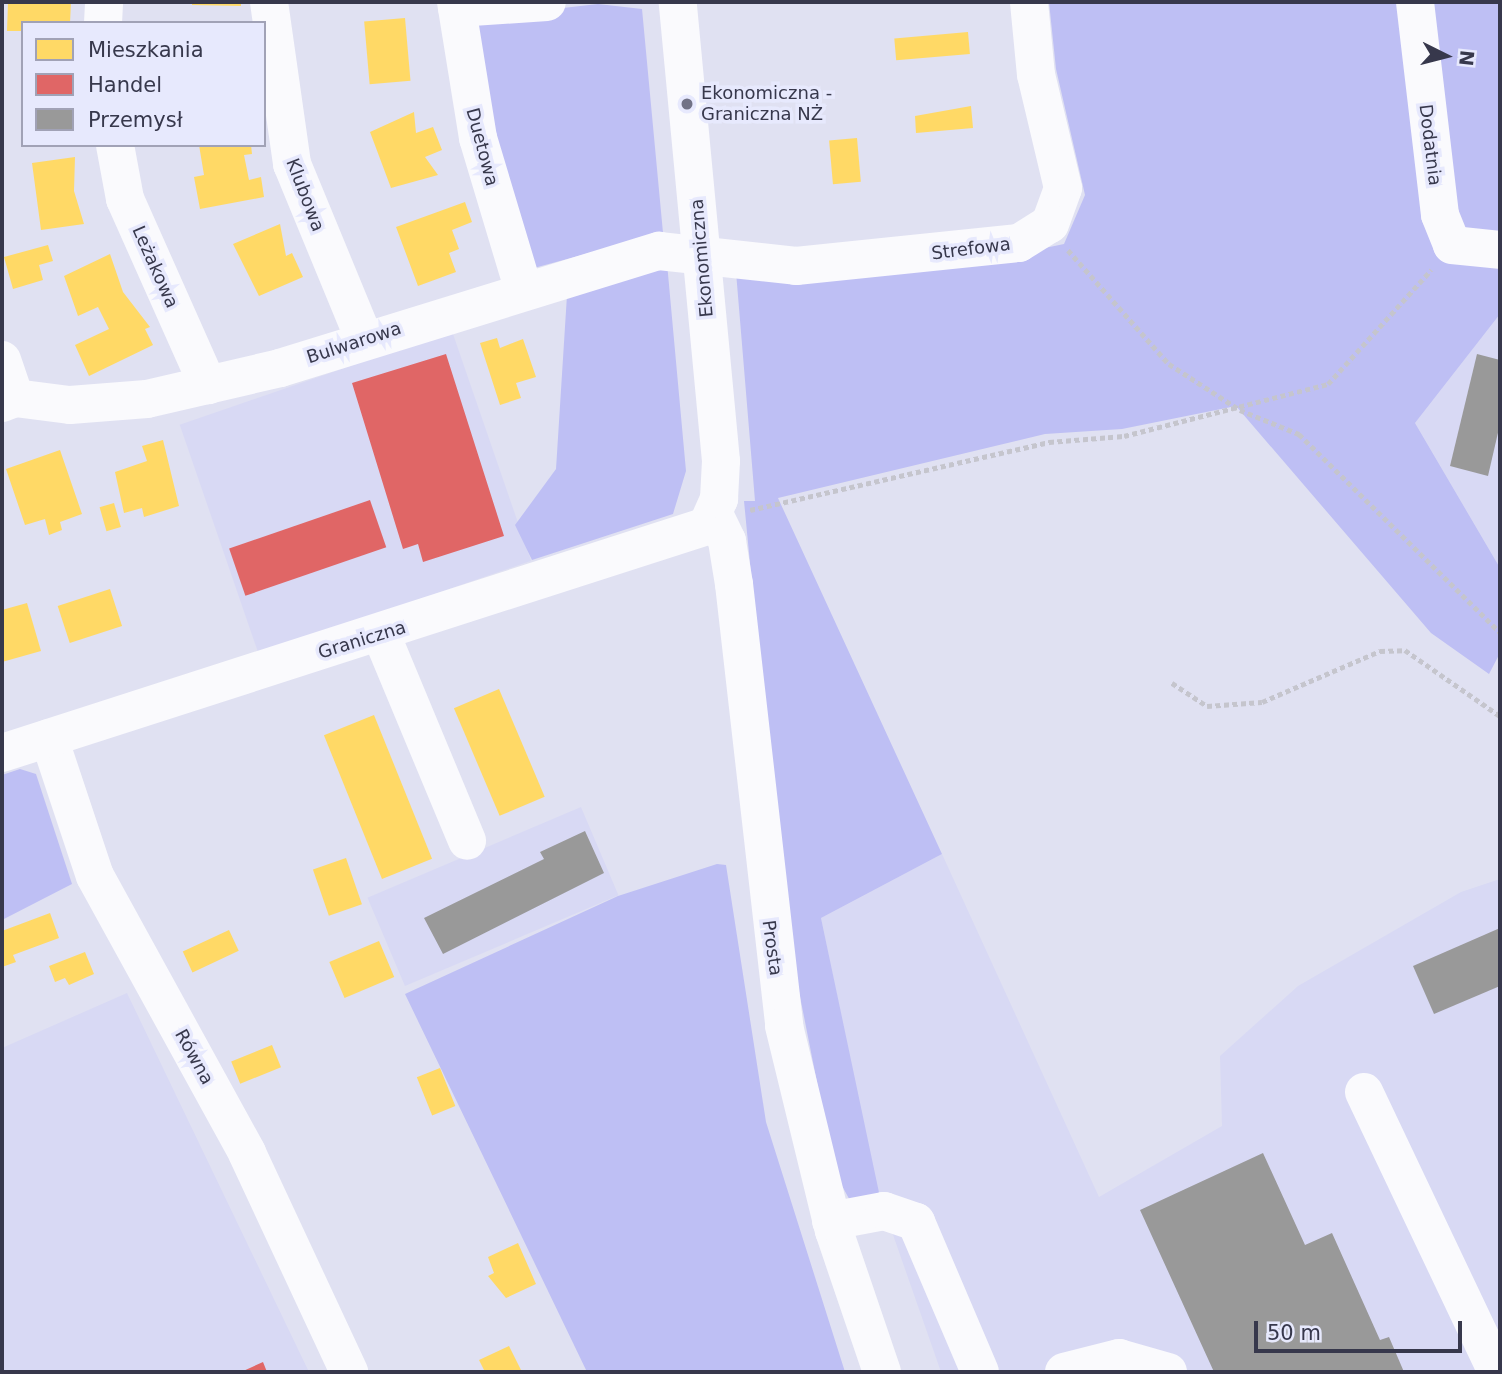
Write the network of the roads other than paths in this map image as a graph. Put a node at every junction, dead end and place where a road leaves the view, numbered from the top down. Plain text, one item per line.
1 (104, 2) edge
2 (269, 2) edge
3 (547, 2) edge
4 (678, 2) edge
5 (1030, 2) edge
6 (1415, 2) edge
7 (456, 5) edge
8 (103, 21) edge
9 (115, 147) edge
10 (1500, 250) edge
11 (701, 255) junction
12 (523, 288) junction
13 (364, 339) junction
14 (2, 360) edge
15 (208, 385) junction
16 (9, 400) edge
17 (714, 514) junction
18 (382, 634) junction
19 (49, 738) junction
20 (2, 753) edge
21 (467, 841) dead end
22 (1364, 1092) dead end
23 (831, 1221) junction
24 (349, 1372) edge
25 (882, 1372) edge
26 (981, 1372) edge
27 (1064, 1372) edge
28 (1168, 1372) edge
29 (1497, 1372) edge

1 - 8 street
2 - 13 street, Klubowa
3 - 7 street
4 - 11 street, Ekonomiczna
5 - 11 street, Strefowa
6 - 10 street, Dodatnia
7 - 12 street, Duetowa
9 - 15 street, Leżakowa
11 - 12 street, Bulwarowa
11 - 17 street, Ekonomiczna
12 - 13 street, Bulwarowa
13 - 15 street, Bulwarowa
14 - 16 street
15 - 16 street, Bulwarowa
17 - 18 street, Graniczna
17 - 23 street, Prosta
18 - 19 street, Graniczna
18 - 21 street
19 - 20 street, Graniczna
19 - 24 street, Równa
22 - 29 street
23 - 25 street, Prosta
23 - 26 street
27 - 28 street

